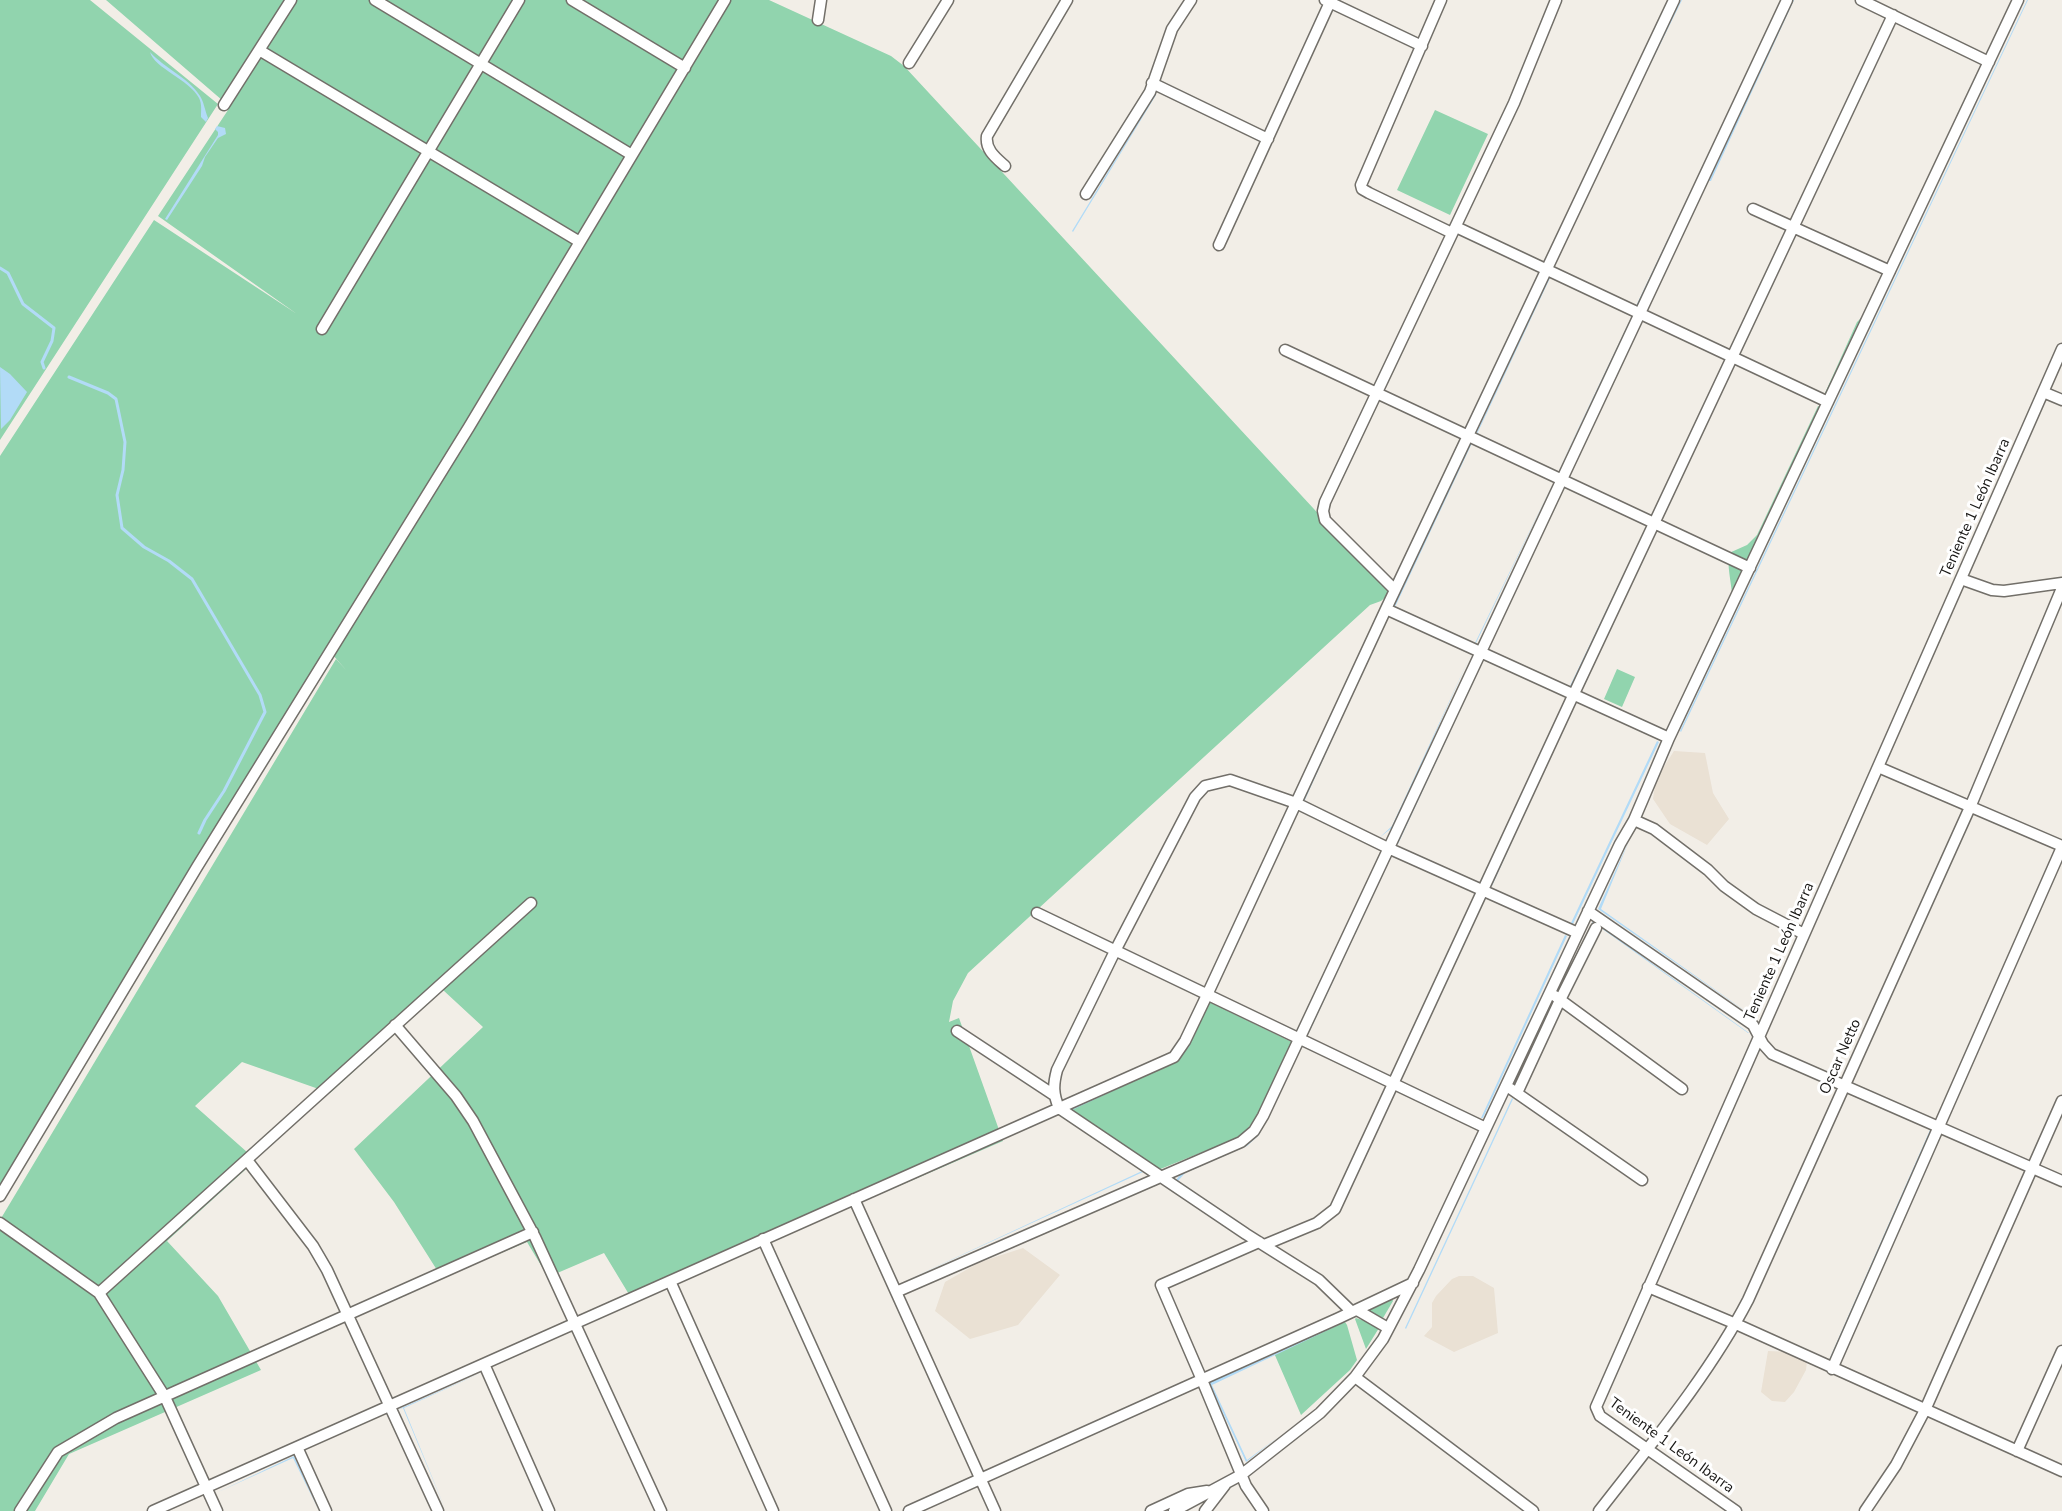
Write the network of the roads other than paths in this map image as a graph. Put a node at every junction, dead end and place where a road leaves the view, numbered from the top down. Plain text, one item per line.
1 (291, 0) edge
2 (375, 0) edge
3 (519, 0) edge
4 (572, 0) edge
5 (725, 0) edge
6 (821, 0) edge
7 (948, 0) edge
8 (1067, 0) edge
9 (1191, 0) edge
10 (1441, 0) edge
11 (1556, 0) edge
12 (1674, 0) edge
13 (1787, 0) edge
14 (1862, 0) edge
15 (2018, 0) edge
16 (1328, 1) edge
17 (1893, 15) junction
18 (818, 20) dead end
19 (1422, 46) junction
20 (259, 50) junction
21 (1989, 62) junction
22 (909, 63) dead end
23 (481, 64) junction
24 (685, 68) junction
25 (1152, 83) junction
26 (224, 105) dead end
27 (1268, 139) junction
28 (429, 151) junction
29 (632, 155) junction
30 (1005, 166) dead end
31 (1086, 194) dead end
32 (1753, 209) dead end
33 (1794, 226) junction
34 (1454, 230) junction
35 (580, 242) junction
36 (1219, 245) dead end
37 (1546, 270) junction
38 (1890, 271) junction
39 (1639, 314) junction
40 (322, 329) dead end
41 (2062, 349) edge
42 (1285, 350) dead end
43 (1732, 357) junction
44 (1377, 392) junction
45 (2043, 392) junction
46 (2062, 400) edge
47 (1828, 402) junction
48 (1469, 435) junction
49 (1561, 479) junction
50 (1654, 522) junction
51 (1750, 568) junction
52 (1961, 579) junction
53 (2062, 583) edge
54 (2062, 588) edge
55 (1395, 590) junction
56 (1386, 609) junction
57 (1480, 651) junction
58 (1573, 694) junction
59 (1669, 738) junction
60 (1878, 767) junction
61 (1296, 803) junction
62 (1971, 805) junction
63 (1634, 820) junction
64 (2062, 846) edge
65 (1388, 848) junction
66 (1483, 891) junction
67 (531, 903) dead end
68 (1588, 911) junction
69 (1037, 913) dead end
70 (1598, 924) junction
71 (1578, 933) junction
72 (1804, 934) junction
73 (1115, 951) junction
74 (1550, 992) junction
75 (1208, 995) junction
76 (1560, 1000) junction
77 (395, 1025) junction
78 (957, 1030) dead end
79 (1759, 1036) junction
80 (1299, 1038) junction
81 (1393, 1083) junction
82 (1506, 1085) junction
83 (1845, 1085) junction
84 (1682, 1089) dead end
85 (1517, 1092) junction
86 (1054, 1095) junction
87 (2062, 1101) edge
88 (1059, 1108) junction
89 (1939, 1126) junction
90 (1486, 1128) junction
91 (247, 1160) junction
92 (2032, 1168) junction
93 (1161, 1177) junction
94 (1642, 1180) dead end
95 (2062, 1181) edge
96 (0, 1196) edge
97 (854, 1199) junction
98 (0, 1223) edge
99 (532, 1232) junction
100 (763, 1239) junction
101 (1261, 1243) junction
102 (670, 1281) junction
103 (1413, 1283) junction
104 (1648, 1287) junction
105 (896, 1292) junction
106 (99, 1293) junction
107 (1354, 1311) junction
108 (348, 1315) junction
109 (575, 1323) junction
110 (1736, 1324) junction
111 (1388, 1328) junction
112 (2062, 1351) edge
113 (484, 1364) junction
114 (1832, 1369) junction
115 (1355, 1377) junction
116 (1202, 1380) junction
117 (165, 1397) junction
118 (390, 1405) junction
119 (1925, 1410) junction
120 (297, 1447) junction
121 (1648, 1448) junction
122 (2018, 1451) junction
123 (2062, 1471) edge
124 (1241, 1474) junction
125 (980, 1479) junction
126 (1225, 1484) junction
127 (206, 1488) junction
128 (1209, 1491) junction
129 (20, 1511) edge
130 (153, 1511) edge
131 (217, 1511) edge
132 (326, 1511) edge
133 (438, 1511) edge
134 (549, 1511) edge
135 (662, 1511) edge
136 (773, 1511) edge
137 (886, 1511) edge
138 (909, 1511) edge
139 (995, 1511) edge
140 (1151, 1511) edge
141 (1174, 1511) edge
142 (1205, 1511) edge
143 (1263, 1511) edge
144 (1533, 1511) edge
145 (1599, 1511) edge
146 (1736, 1511) edge
147 (1865, 1511) edge

1 - 20 street
2 - 23 street
3 - 23 street
4 - 24 street
5 - 24 street
6 - 18 street
7 - 22 street
8 - 30 street
9 - 25 street
10 - 19 street
11 - 34 street
12 - 37 street
13 - 39 street
14 - 17 street
15 - 21 street
16 - 19 street
16 - 27 street
17 - 21 street
17 - 33 street
19 - 34 street
20 - 26 street
20 - 28 street
21 - 38 street
23 - 28 street
23 - 29 street
24 - 29 street
25 - 27 street
25 - 31 street
27 - 36 street
28 - 35 street
28 - 40 street
29 - 35 street
32 - 33 street
33 - 38 street
33 - 43 street
34 - 37 street
34 - 44 street
35 - 96 street
37 - 39 street
37 - 48 street
38 - 47 street
39 - 43 street
39 - 49 street
41 - 45 street, Teniente 1 León Ibarra
42 - 44 street
43 - 47 street
43 - 50 street
44 - 48 street
44 - 55 street
45 - 46 street
45 - 52 street, Teniente 1 León Ibarra
47 - 51 street
48 - 49 street
48 - 55 street
49 - 50 street
49 - 57 street
50 - 51 street
50 - 58 street
51 - 59 street
52 - 53 street
52 - 60 street, Teniente 1 León Ibarra
54 - 62 street, Oscar Netto
55 - 56 street
56 - 57 street
56 - 61 street
57 - 58 street
57 - 65 street
58 - 59 street
58 - 66 street
59 - 63 street
60 - 62 street
60 - 72 street, Teniente 1 León Ibarra
61 - 65 street
61 - 73 street
61 - 75 street
62 - 64 street
62 - 83 street, Oscar Netto
63 - 68 street
63 - 72 street
64 - 89 street
65 - 66 street
65 - 80 street
66 - 71 street
66 - 81 street
67 - 77 street
68 - 70 street
68 - 71 street
69 - 73 street
70 - 76 street
70 - 79 street
71 - 74 street
72 - 79 street, Teniente 1 León Ibarra
73 - 75 street
73 - 86 street
74 - 76 street
74 - 82 street
75 - 80 street
75 - 88 street
76 - 84 street
76 - 85 street
77 - 91 street
77 - 99 street
78 - 86 street
79 - 83 street
79 - 104 street, Teniente 1 León Ibarra
80 - 81 street
80 - 93 street
81 - 90 street
81 - 101 street
82 - 85 street
82 - 90 street
83 - 89 street
83 - 110 street, Oscar Netto
85 - 94 street
86 - 88 street
87 - 92 street
88 - 93 street
88 - 97 street
89 - 92 street
89 - 114 street
90 - 103 street
91 - 106 street
91 - 108 street
92 - 95 street
92 - 119 street
93 - 101 street
93 - 105 street
97 - 100 street
97 - 105 street
98 - 106 street
99 - 108 street
99 - 109 street
100 - 102 street
100 - 137 street
101 - 107 street
101 - 116 street
102 - 109 street
102 - 136 street
103 - 107 street
103 - 111 street
104 - 110 street
104 - 121 street, Teniente 1 León Ibarra
105 - 125 street
106 - 117 street
107 - 111 street
107 - 116 street
108 - 117 street
108 - 118 street
109 - 113 street
109 - 135 street
110 - 114 street
110 - 121 street, Oscar Netto
111 - 115 street
112 - 122 street
113 - 118 street
113 - 134 street
114 - 119 street
115 - 124 street
115 - 144 street
116 - 124 street
116 - 125 street
117 - 127 street
117 - 129 street
118 - 120 street
118 - 133 street
119 - 122 street
119 - 147 street
120 - 127 street
120 - 132 street
121 - 145 street, Oscar Netto
121 - 146 street, Teniente 1 León Ibarra
122 - 123 street
124 - 126 street
124 - 143 street
125 - 138 street
125 - 139 street
126 - 128 street
126 - 142 street
127 - 130 street
127 - 131 street
128 - 140 street
128 - 141 street

